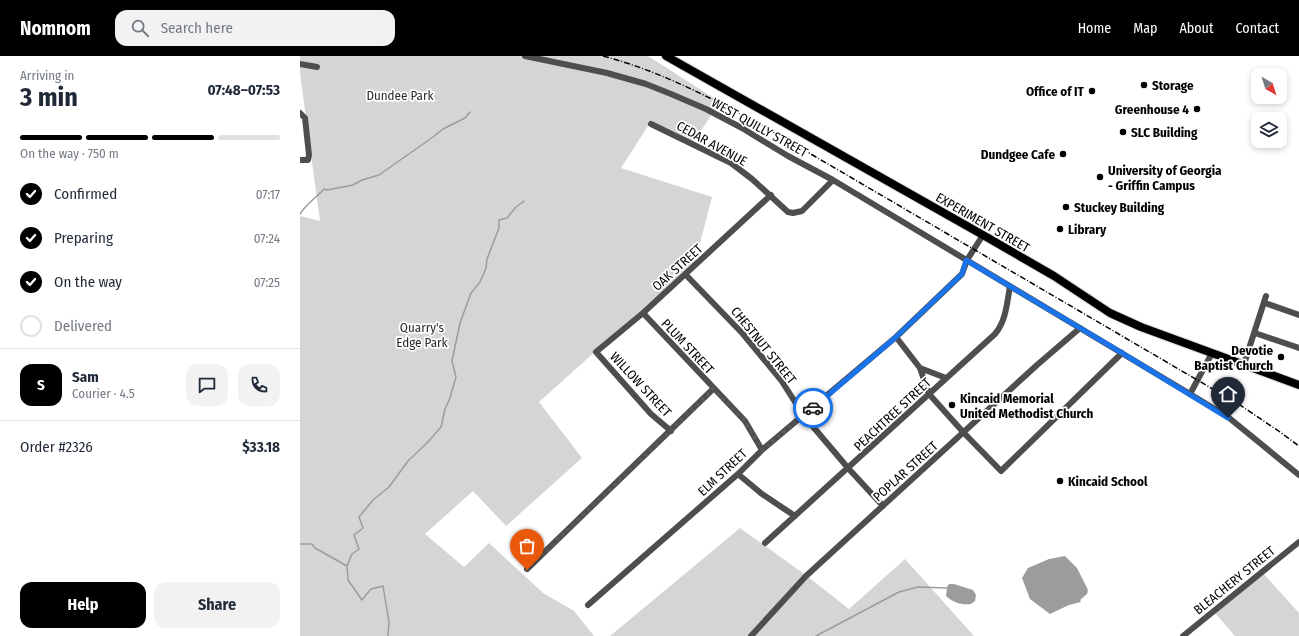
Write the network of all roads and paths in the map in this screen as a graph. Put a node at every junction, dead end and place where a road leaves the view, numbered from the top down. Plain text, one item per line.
1 (525, 56) edge
2 (666, 56) edge
3 (300, 64) edge
4 (317, 67) dead end
5 (300, 112) edge
6 (651, 124) dead end
7 (300, 160) edge
8 (833, 180) junction
9 (771, 195) junction
10 (983, 235) junction
11 (966, 260) junction
12 (686, 275) junction
13 (1010, 286) junction
14 (1266, 296) dead end
15 (1265, 303) junction
16 (642, 313) junction
17 (1299, 315) edge
18 (1080, 328) junction
19 (1255, 333) junction
20 (896, 337) junction
21 (1299, 348) edge
22 (596, 352) joint
23 (1122, 353) junction
24 (1212, 353) junction
25 (1244, 364) junction
26 (920, 368) junction
27 (946, 378) junction
28 (1299, 385) edge
29 (713, 389) junction
30 (930, 394) junction
31 (1190, 394) junction
32 (804, 416) junction
33 (671, 431) junction
34 (964, 433) junction
35 (762, 450) junction
36 (848, 468) junction
37 (738, 474) junction
38 (1299, 475) edge
39 (883, 506) junction
40 (795, 516) junction
41 (1299, 542) edge
42 (765, 543) dead end
43 (527, 570) dead end
44 (588, 605) dead end
45 (751, 636) edge
46 (1183, 636) edge

1 - 8 street, WEST QUILLY STREET
2 - 10 main road, EXPERIMENT STREET
3 - 4 street
5 - 7 street
6 - 9 street, CEDAR AVENUE
8 - 9 street, CEDAR AVENUE
8 - 11 street, WEST QUILLY STREET
9 - 12 street, OAK STREET
10 - 11 street, ELM STREET
10 - 24 main road, EXPERIMENT STREET
11 - 13 street, WEST QUILLY STREET
11 - 20 street, ELM STREET
12 - 16 street, OAK STREET
12 - 32 street, CHESTNUT STREET
13 - 18 street, WEST QUILLY STREET
13 - 27 street, PEACHTREE STREET
14 - 15 street
15 - 17 street
15 - 19 street
16 - 22 street, OAK STREET
16 - 29 street, PLUM STREET
18 - 23 street, WEST QUILLY STREET
18 - 34 street, POPLAR STREET
19 - 21 street
19 - 25 street
20 - 26 street
20 - 32 street, ELM STREET
22 - 33 street, WILLOW STREET
23 - 31 street, WEST QUILLY STREET
23 - 34 street
24 - 25 main road, EXPERIMENT STREET
24 - 31 street
25 - 28 main road, EXPERIMENT STREET
26 - 27 street
26 - 30 street
27 - 30 street, PEACHTREE STREET
29 - 33 street
29 - 35 street, PLUM STREET
30 - 34 street
30 - 36 street, PEACHTREE STREET
31 - 38 street, WEST QUILLY STREET
32 - 35 street, ELM STREET
32 - 36 street, CHESTNUT STREET
33 - 43 street
34 - 39 street, POPLAR STREET
35 - 37 street, ELM STREET
36 - 39 street, CHESTNUT STREET
36 - 40 street, PEACHTREE STREET
37 - 40 street
37 - 44 street, ELM STREET
39 - 45 street, POPLAR STREET
40 - 42 street, PEACHTREE STREET
41 - 46 street, BLEACHERY STREET

